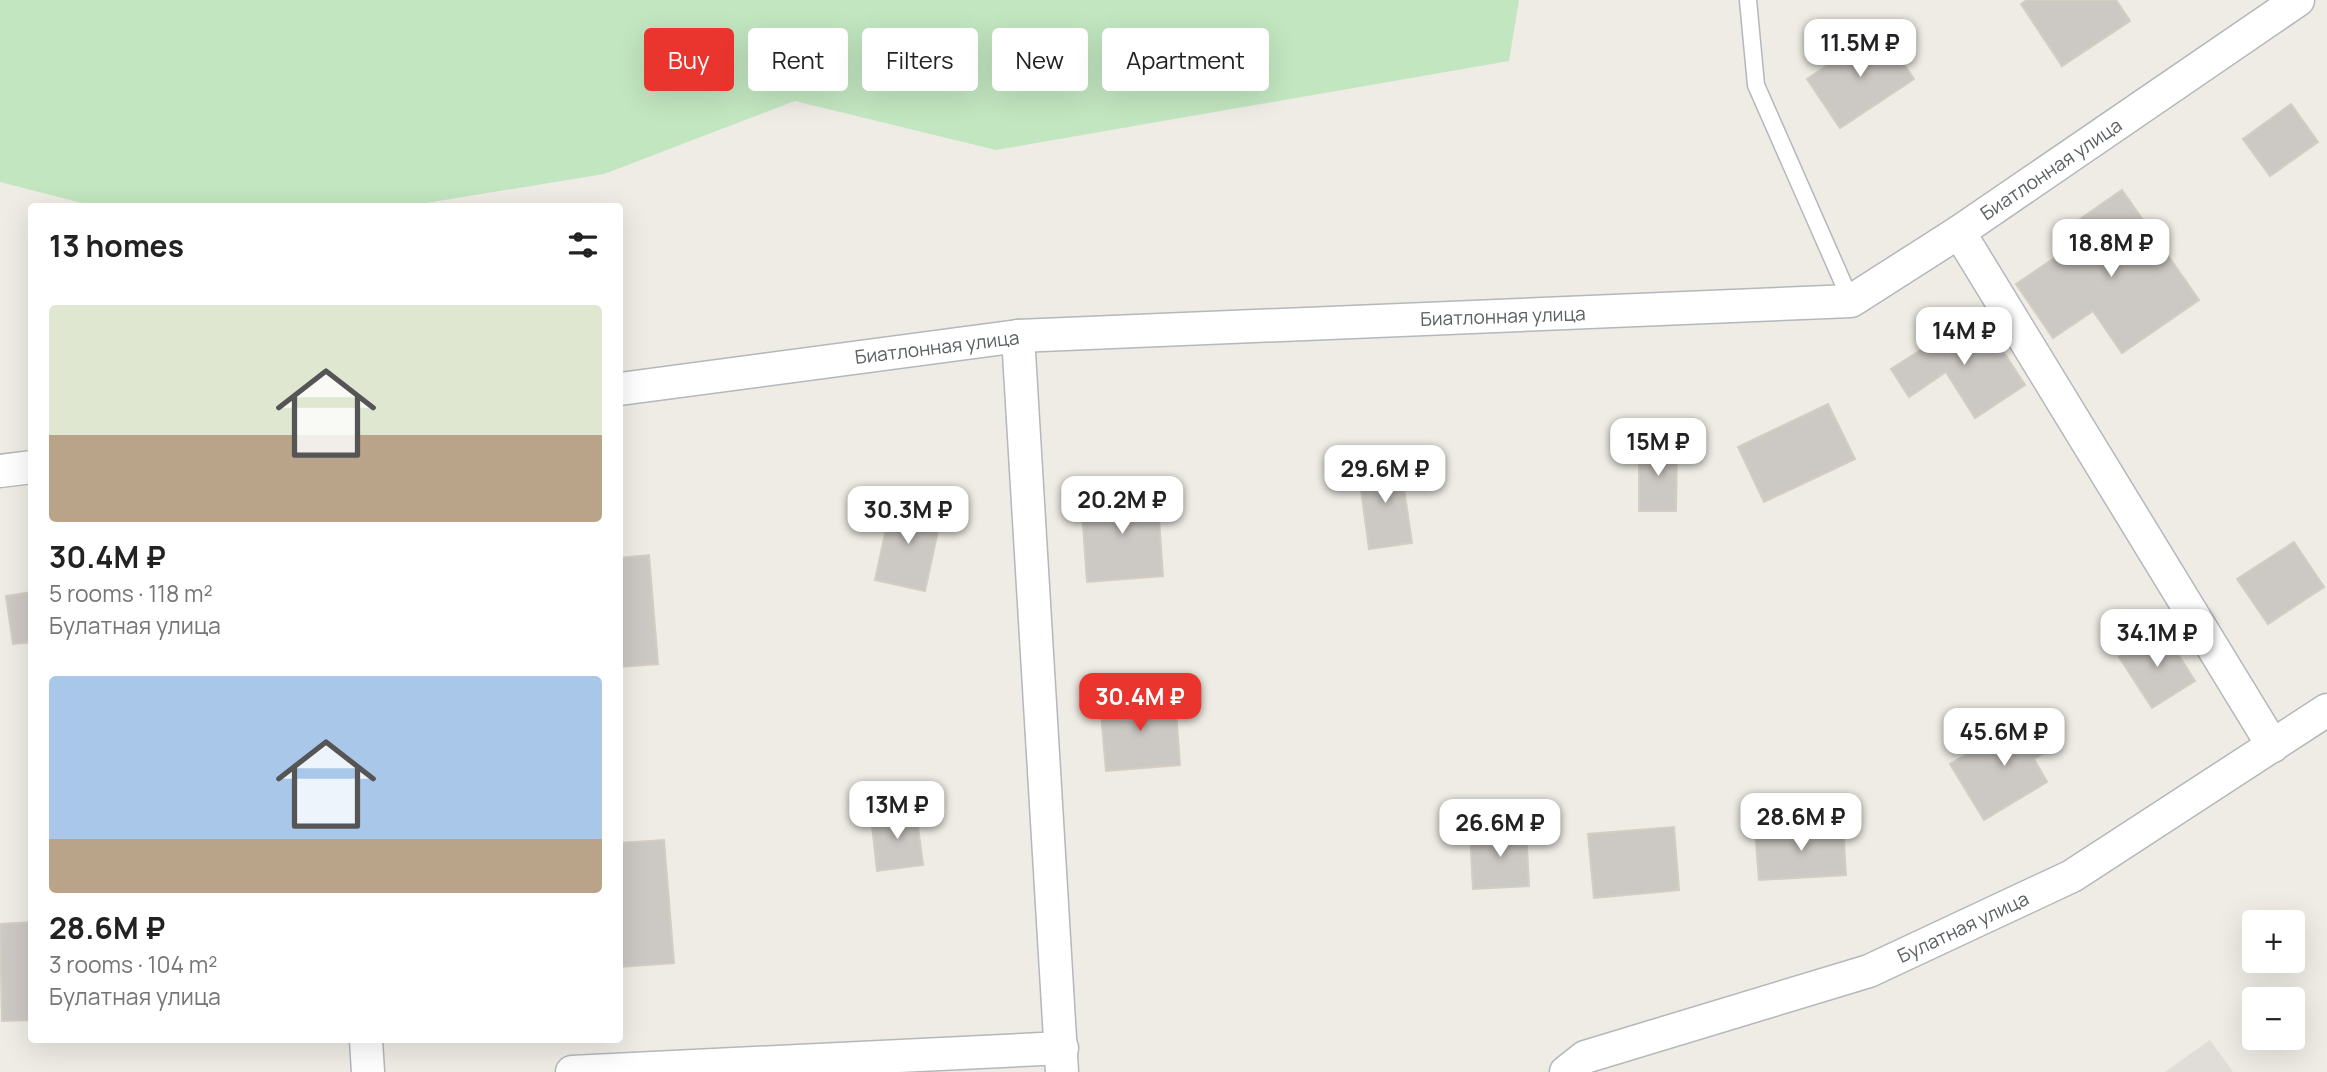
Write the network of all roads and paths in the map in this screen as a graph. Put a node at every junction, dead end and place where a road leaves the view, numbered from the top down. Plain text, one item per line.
1 (1748, 0) edge
2 (2298, 0) edge
3 (1959, 232) junction
4 (1851, 301) junction
5 (1018, 336) junction
6 (623, 389) edge
7 (28, 468) edge
8 (0, 471) edge
9 (2327, 710) edge
10 (2273, 746) junction
11 (366, 1043) edge
12 (1062, 1060) edge
13 (368, 1072) edge
14 (572, 1072) edge
15 (1566, 1072) edge

1 - 4 lane
2 - 3 street, Биатлонная улица
3 - 4 street, Биатлонная улица
3 - 10 street
4 - 5 street, Биатлонная улица
5 - 6 street, Биатлонная улица
5 - 12 street
7 - 8 street
9 - 10 street, Булатная улица
10 - 15 street, Булатная улица
11 - 13 street
12 - 14 street

